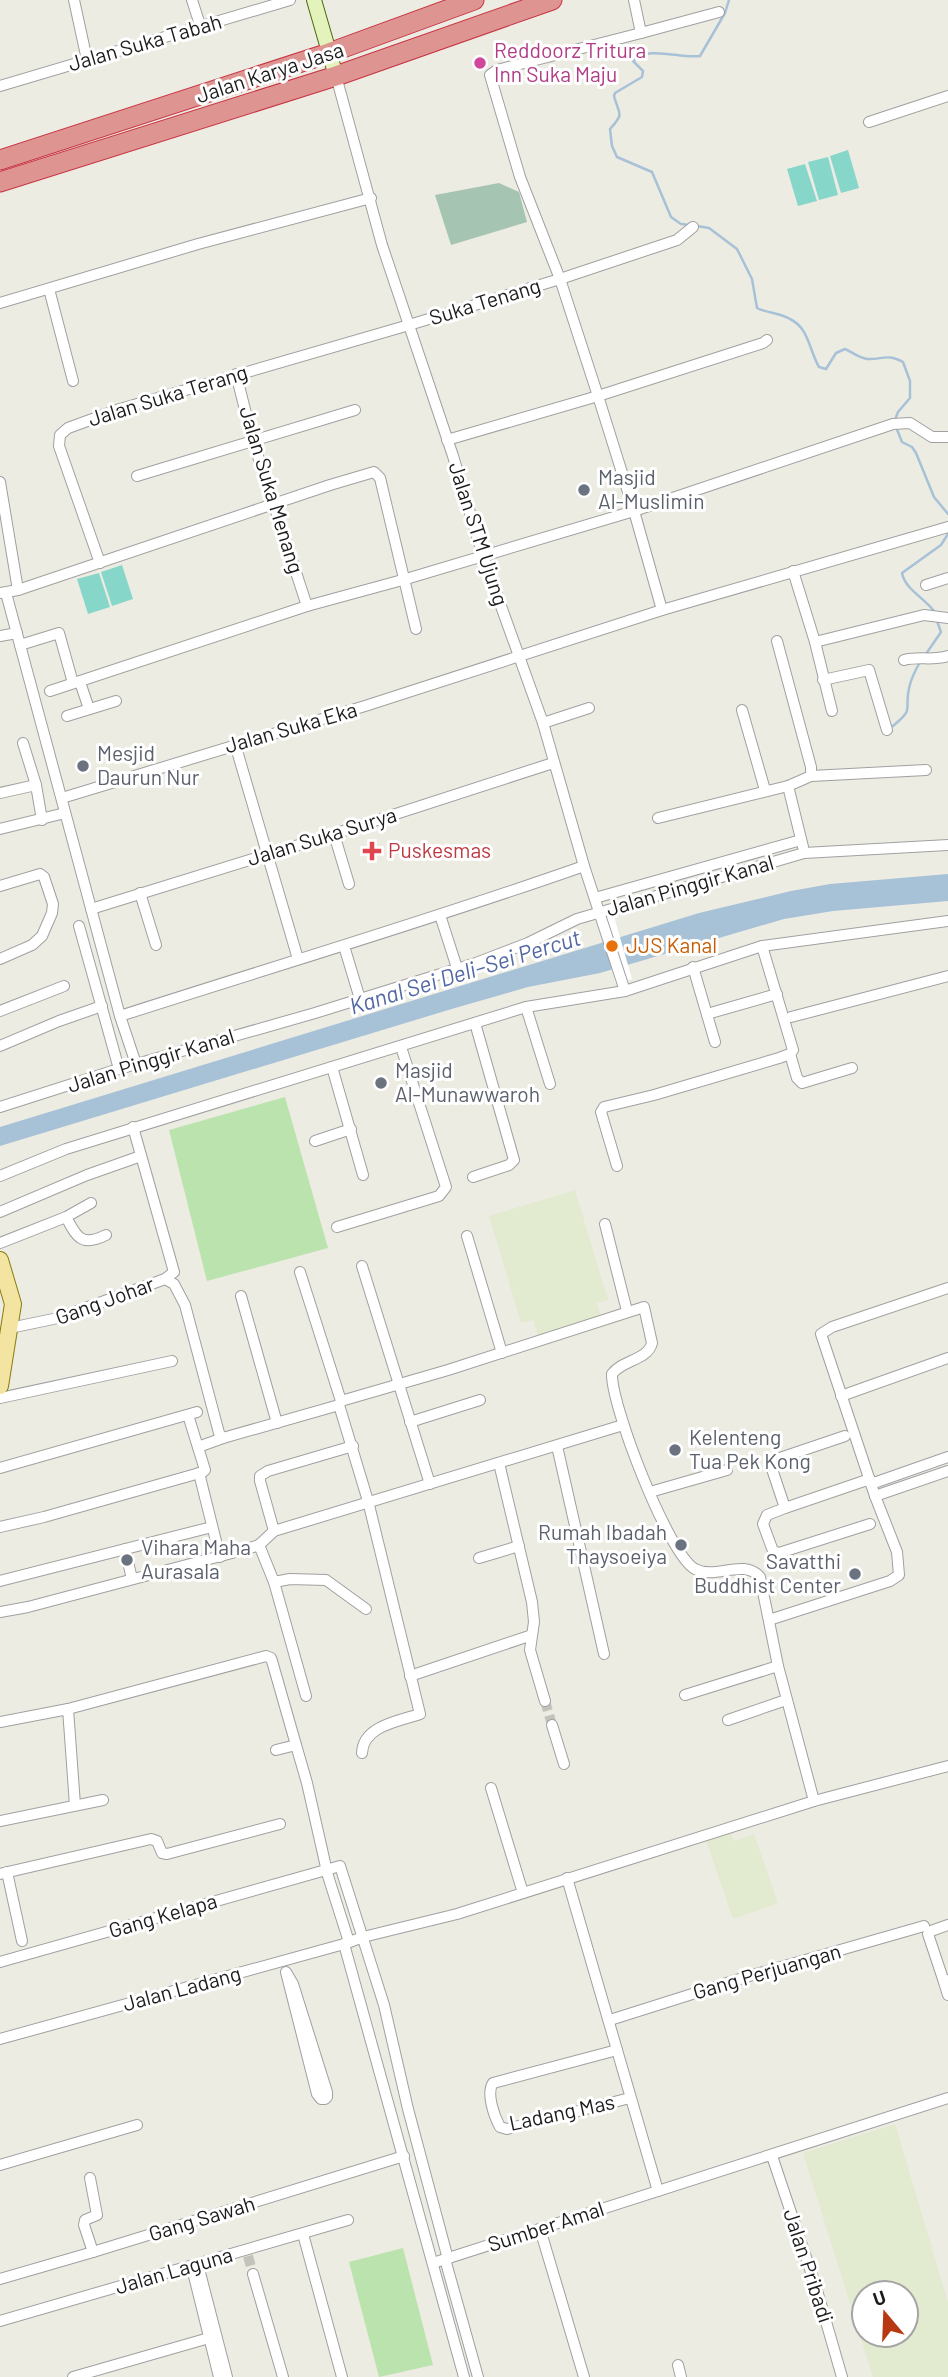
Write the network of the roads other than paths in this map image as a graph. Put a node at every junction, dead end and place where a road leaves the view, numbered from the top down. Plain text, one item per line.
1 (74, 0) edge
2 (192, 0) edge
3 (290, 0) edge
4 (314, 0) edge
5 (474, 0) edge
6 (552, 0) edge
7 (634, 0) edge
8 (719, 12) dead end
9 (201, 28) junction
10 (641, 33) junction
11 (329, 53) junction
12 (87, 61) junction
13 (336, 76) junction
14 (0, 86) edge
15 (944, 97) edge
16 (869, 122) dead end
17 (0, 160) edge
18 (0, 182) edge
19 (371, 198) junction
20 (693, 227) dead end
21 (560, 279) junction
22 (49, 289) junction
23 (0, 303) edge
24 (409, 325) junction
25 (767, 340) dead end
26 (236, 374) junction
27 (73, 380) dead end
28 (598, 396) junction
29 (355, 410) dead end
30 (948, 437) edge
31 (447, 440) junction
32 (253, 441) junction
33 (137, 476) dead end
34 (0, 482) edge
35 (275, 504) junction
36 (634, 511) junction
37 (947, 527) edge
38 (483, 556) junction
39 (100, 563) junction
40 (793, 571) junction
41 (948, 578) edge
42 (406, 579) junction
43 (926, 585) dead end
44 (8, 592) edge
45 (307, 606) junction
46 (662, 610) junction
47 (948, 618) edge
48 (416, 629) dead end
49 (17, 633) junction
50 (0, 636) edge
51 (777, 641) dead end
52 (815, 642) junction
53 (20, 645) junction
54 (519, 656) junction
55 (948, 656) edge
56 (904, 660) dead end
57 (823, 680) junction
58 (77, 683) junction
59 (50, 691) dead end
60 (116, 701) dead end
61 (589, 708) dead end
62 (89, 709) junction
63 (742, 710) dead end
64 (832, 711) dead end
65 (67, 716) dead end
66 (543, 723) junction
67 (887, 730) dead end
68 (23, 743) dead end
69 (235, 744) junction
70 (553, 763) junction
71 (926, 770) dead end
72 (811, 776) junction
73 (36, 785) junction
74 (788, 786) junction
75 (765, 790) junction
76 (0, 793) edge
77 (62, 798) junction
78 (65, 813) junction
79 (659, 818) dead end
80 (42, 820) junction
81 (0, 830) edge
82 (334, 834) junction
83 (802, 840) junction
84 (948, 845) edge
85 (804, 853) junction
86 (269, 854) junction
87 (584, 866) junction
88 (349, 884) dead end
89 (0, 886) edge
90 (140, 893) junction
91 (595, 898) junction
92 (91, 909) junction
93 (601, 914) junction
94 (440, 915) junction
95 (948, 921) edge
96 (79, 926) dead end
97 (156, 945) dead end
98 (344, 946) junction
99 (762, 946) junction
100 (0, 959) edge
101 (298, 959) junction
102 (693, 967) junction
103 (457, 968) junction
104 (948, 976) edge
105 (64, 986) dead end
106 (624, 986) junction
107 (777, 994) junction
108 (360, 999) junction
109 (102, 1006) junction
110 (526, 1007) junction
111 (0, 1011) edge
112 (707, 1013) junction
113 (120, 1016) junction
114 (791, 1017) dead end
115 (475, 1023) junction
116 (715, 1042) dead end
117 (0, 1046) edge
118 (401, 1047) junction
119 (790, 1054) junction
120 (136, 1064) junction
121 (332, 1067) junction
122 (852, 1068) dead end
123 (119, 1069) junction
124 (550, 1084) dead end
125 (0, 1107) edge
126 (133, 1127) junction
127 (351, 1129) junction
128 (315, 1141) dead end
129 (141, 1156) junction
130 (617, 1166) dead end
131 (363, 1175) dead end
132 (0, 1176) edge
133 (473, 1177) dead end
134 (91, 1202) dead end
135 (0, 1212) edge
136 (66, 1217) junction
137 (606, 1224) dead end
138 (337, 1227) dead end
139 (106, 1235) dead end
140 (467, 1236) dead end
141 (0, 1243) edge
142 (0, 1260) edge
143 (362, 1266) dead end
144 (300, 1272) dead end
145 (165, 1279) junction
146 (948, 1287) edge
147 (241, 1296) dead end
148 (627, 1311) junction
149 (10, 1328) junction
150 (502, 1353) junction
151 (948, 1358) edge
152 (172, 1361) dead end
153 (397, 1385) junction
154 (0, 1386) edge
155 (841, 1396) junction
156 (0, 1398) edge
157 (480, 1400) dead end
158 (340, 1403) junction
159 (410, 1422) junction
160 (277, 1423) junction
161 (623, 1425) junction
162 (845, 1436) dead end
163 (223, 1438) junction
164 (353, 1446) junction
165 (557, 1446) junction
166 (198, 1447) junction
167 (948, 1457) edge
168 (499, 1463) junction
169 (0, 1468) edge
170 (727, 1470) dead end
171 (948, 1471) edge
172 (199, 1473) junction
173 (871, 1482) junction
174 (430, 1483) junction
175 (650, 1492) junction
176 (876, 1496) junction
177 (368, 1501) junction
178 (785, 1508) junction
179 (870, 1524) dead end
180 (0, 1527) edge
181 (212, 1527) junction
182 (274, 1531) junction
183 (259, 1545) junction
184 (519, 1546) junction
185 (125, 1549) junction
186 (220, 1556) junction
187 (479, 1558) dead end
188 (132, 1579) junction
189 (0, 1581) edge
190 (274, 1582) junction
191 (366, 1609) dead end
192 (0, 1612) edge
193 (769, 1620) junction
194 (532, 1635) junction
195 (604, 1654) dead end
196 (778, 1666) junction
197 (410, 1676) junction
198 (685, 1695) dead end
199 (306, 1696) dead end
200 (786, 1700) junction
201 (545, 1701) tunnel mouth
202 (68, 1709) junction
203 (727, 1720) dead end
204 (0, 1722) edge
205 (552, 1725) tunnel mouth
206 (296, 1745) junction
207 (276, 1750) dead end
208 (362, 1753) dead end
209 (564, 1765) dead end
210 (948, 1766) edge
211 (491, 1788) dead end
212 (103, 1800) dead end
213 (814, 1801) junction
214 (75, 1805) junction
215 (0, 1821) edge
216 (280, 1824) dead end
217 (326, 1870) junction
218 (4, 1873) edge
219 (567, 1878) junction
220 (523, 1893) junction
221 (948, 1925) edge
222 (924, 1926) dead end
223 (363, 1937) junction
224 (22, 1941) dead end
225 (346, 1943) junction
226 (0, 1962) edge
227 (284, 1967) junction
228 (946, 1981) edge
229 (948, 1995) edge
230 (610, 2020) junction
231 (0, 2039) edge
232 (617, 2050) junction
233 (317, 2077) dead end
234 (630, 2098) junction
235 (948, 2098) edge
236 (137, 2125) dead end
237 (404, 2156) junction
238 (772, 2156) junction
239 (0, 2165) edge
240 (90, 2178) dead end
241 (658, 2191) junction
242 (348, 2220) dead end
243 (540, 2229) junction
244 (303, 2234) junction
245 (93, 2252) junction
246 (447, 2259) junction
247 (433, 2263) junction
248 (195, 2266) junction
249 (253, 2274) tunnel mouth
250 (0, 2278) edge
251 (0, 2321) edge
252 (209, 2338) junction
253 (678, 2365) dead end
254 (73, 2377) edge
255 (219, 2377) edge
256 (227, 2377) edge
257 (283, 2377) edge
258 (342, 2377) edge
259 (464, 2377) edge
260 (478, 2377) edge
261 (584, 2377) edge
262 (681, 2377) edge
263 (842, 2377) edge

1 - 12 street
2 - 9 street
3 - 9 street, Jalan Suka Tabah
4 - 11 street
5 - 11 highway, Jalan Karya Jasa
6 - 13 highway, Jalan Karya Jasa
7 - 10 street
8 - 10 street
9 - 12 street, Jalan Suka Tabah
10 - 21 street
11 - 13 street
11 - 17 highway, Jalan Karya Jasa
12 - 14 street, Jalan Suka Tabah
13 - 18 highway, Jalan Karya Jasa
13 - 19 street, Jalan STM Ujung
15 - 16 street
19 - 22 street
19 - 24 street, Jalan STM Ujung
20 - 21 street, Suka Tenang
21 - 24 street, Suka Tenang
21 - 28 street
22 - 23 street
22 - 27 street
24 - 26 street, Jalan Suka Terang
24 - 31 street, Jalan STM Ujung
25 - 28 street
26 - 32 street, Jalan Suka Menang
26 - 39 street, Jalan Suka Terang
28 - 31 street
28 - 36 street
29 - 32 street
30 - 36 street
31 - 38 street, Jalan STM Ujung
32 - 33 street
32 - 35 street, Jalan Suka Menang
34 - 44 street
35 - 39 street
35 - 42 street
35 - 45 street, Jalan Suka Menang
36 - 38 street
36 - 46 street
37 - 40 street, Jalan Suka Eka
38 - 42 street
38 - 54 street, Jalan STM Ujung
39 - 44 street
40 - 46 street, Jalan Suka Eka
40 - 52 street
41 - 43 street
42 - 45 street
42 - 48 street
44 - 49 street
45 - 58 street
46 - 54 street, Jalan Suka Eka
47 - 52 street
49 - 50 street
49 - 53 street
51 - 72 street
52 - 57 street
53 - 58 street
53 - 77 street
54 - 66 street, Jalan STM Ujung
54 - 69 street, Jalan Suka Eka
55 - 56 street
57 - 64 street
57 - 67 street
58 - 59 street
58 - 62 street
60 - 62 street
61 - 66 street
62 - 65 street
63 - 75 street
66 - 70 street, Jalan STM Ujung
68 - 73 street
69 - 77 street, Jalan Suka Eka
69 - 86 street
70 - 82 street, Jalan Suka Surya
70 - 87 street, Jalan STM Ujung
71 - 72 street
72 - 74 street
73 - 76 street
73 - 80 street
74 - 75 street
74 - 83 street
75 - 79 street
77 - 78 street
78 - 80 street
78 - 92 street
80 - 81 street
82 - 86 street, Jalan Suka Surya
82 - 88 street
83 - 85 street
83 - 91 street
84 - 85 street, Jalan Pinggir Kanal
85 - 93 street, Jalan Pinggir Kanal
86 - 90 street, Jalan Suka Surya
86 - 101 street
87 - 91 street, Jalan STM Ujung
87 - 94 street
89 - 100 street
90 - 92 street, Jalan Suka Surya
90 - 97 street
91 - 93 street, Jalan STM Ujung
92 - 113 street
93 - 103 street, Jalan Pinggir Kanal
93 - 106 street, Jalan STM Ujung
94 - 98 street
94 - 103 street
95 - 99 street
96 - 109 street
98 - 101 street
98 - 108 street
99 - 102 street
99 - 107 street
101 - 113 street
102 - 106 street
102 - 112 street
103 - 108 street, Jalan Pinggir Kanal
104 - 114 street
105 - 111 street
106 - 110 street
107 - 112 street
107 - 119 street
108 - 120 street, Jalan Pinggir Kanal
109 - 117 street
109 - 123 street
110 - 115 street
110 - 124 street
112 - 116 street
113 - 120 street
115 - 118 street
115 - 133 street
118 - 121 street
118 - 138 street
119 - 122 street
119 - 130 street
120 - 123 street, Jalan Pinggir Kanal
121 - 126 street
121 - 127 street
123 - 125 street, Jalan Pinggir Kanal
126 - 129 street, Gang Johar
126 - 132 street
127 - 128 street
127 - 131 street
129 - 135 street
129 - 145 street, Gang Johar
134 - 136 street
136 - 139 street
136 - 141 street
137 - 148 street
140 - 150 street
142 - 149 main road
143 - 153 street
144 - 158 street
145 - 149 street, Gang Johar
145 - 163 street
146 - 155 street
147 - 160 street
148 - 150 street
148 - 161 street
149 - 154 main road
150 - 153 street
151 - 155 street
152 - 156 street
153 - 158 street
153 - 159 street
155 - 173 street
157 - 159 street
158 - 160 street
158 - 164 street
159 - 174 street
160 - 163 street
161 - 165 street
161 - 175 street
162 - 178 street
163 - 166 street
164 - 177 street
164 - 182 street
165 - 168 street
165 - 195 street
166 - 169 street
166 - 172 street
167 - 173 street
168 - 174 street
168 - 184 street
170 - 175 street
171 - 176 street
172 - 180 street
172 - 181 street
173 - 176 street
173 - 178 street
174 - 177 street
175 - 193 street
176 - 193 street
177 - 182 street
177 - 197 street
178 - 179 street
181 - 185 street
181 - 186 street
182 - 183 street
183 - 186 street
183 - 190 street
184 - 187 street
184 - 194 street
185 - 188 street
185 - 189 street
186 - 188 street
188 - 192 street
190 - 191 street
190 - 199 street
193 - 196 street
194 - 197 street
194 - 201 street
196 - 198 street
196 - 200 street
197 - 208 street
200 - 203 street
200 - 213 street
202 - 204 street
202 - 206 street
202 - 214 street
205 - 209 street
206 - 207 street
206 - 217 street
210 - 213 street, Jalan Ladang
211 - 220 street
212 - 214 street
213 - 219 street, Jalan Ladang
214 - 215 street
216 - 218 street
217 - 223 street
217 - 225 street
217 - 226 street, Gang Kelapa
218 - 224 street
219 - 220 street, Jalan Ladang
219 - 230 street
220 - 223 street, Jalan Ladang
221 - 228 street
222 - 230 street, Gang Perjuangan
223 - 225 street, Jalan Ladang
223 - 246 street
225 - 227 street, Jalan Ladang
225 - 237 street
227 - 231 street, Jalan Ladang
227 - 233 street
228 - 229 street
230 - 232 street
232 - 234 street
232 - 234 street, Ladang Mas
234 - 241 street
235 - 238 street, Sumber Amal
236 - 239 street
237 - 245 street, Gang Sawah
237 - 247 street
238 - 241 street, Sumber Amal
238 - 263 street, Jalan Pribadi
240 - 245 street
241 - 243 street, Sumber Amal
242 - 244 street, Jalan Laguna
243 - 246 street, Sumber Amal
243 - 261 street
244 - 248 street, Jalan Laguna
244 - 258 street
245 - 250 street, Gang Sawah
246 - 247 street, Sumber Amal
246 - 260 street
247 - 259 street
248 - 251 street, Jalan Laguna
248 - 252 street
248 - 256 street
249 - 257 street
252 - 254 street
252 - 255 street
253 - 262 street

